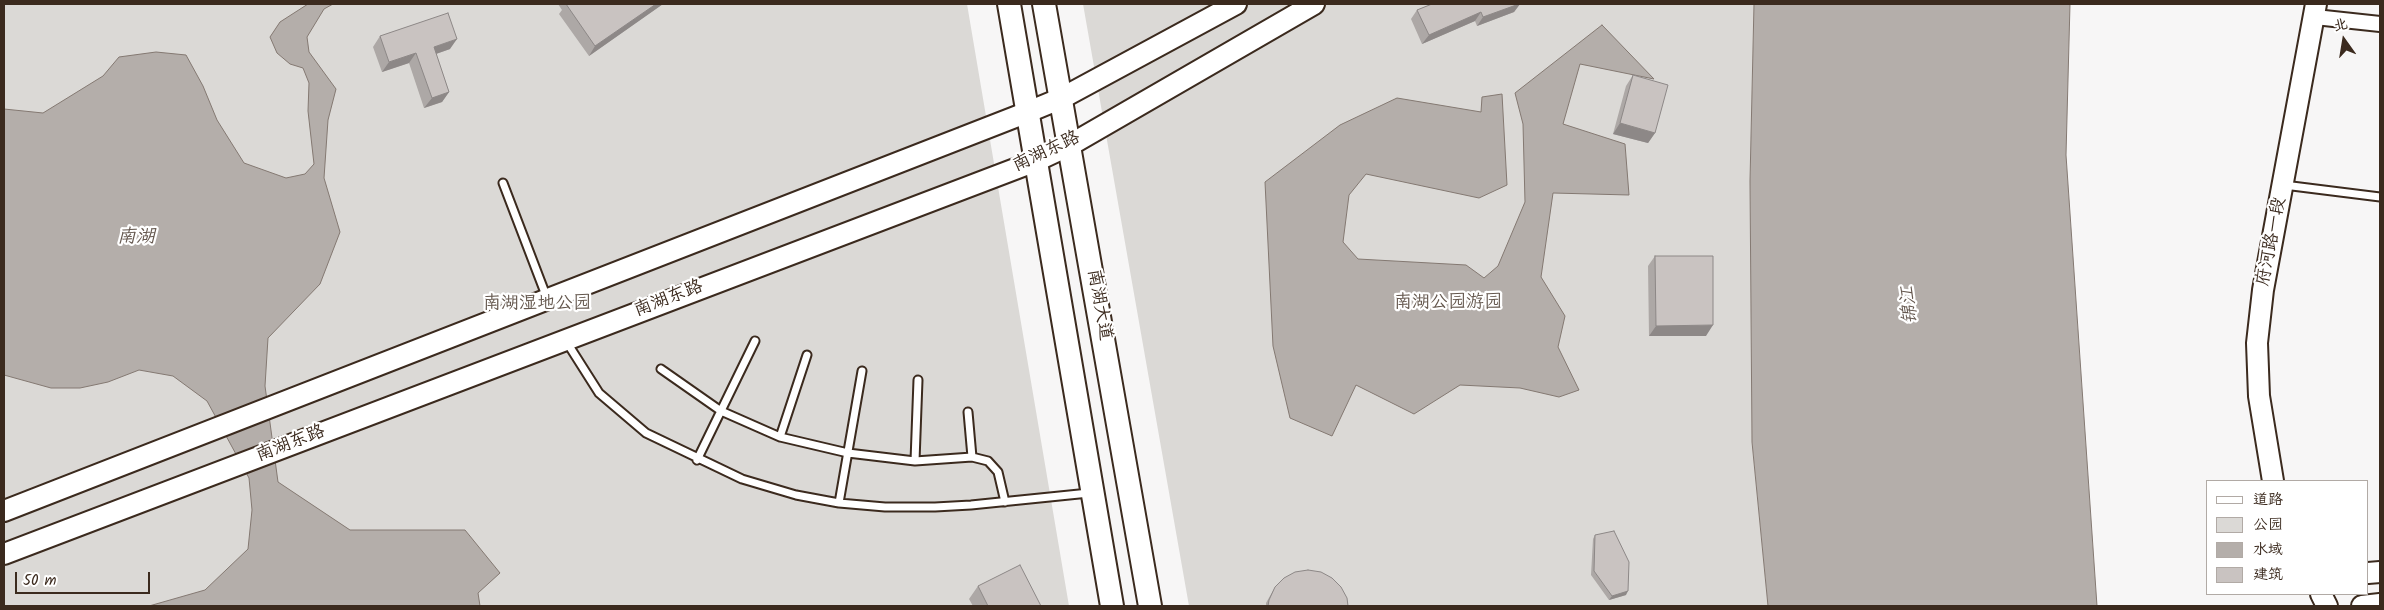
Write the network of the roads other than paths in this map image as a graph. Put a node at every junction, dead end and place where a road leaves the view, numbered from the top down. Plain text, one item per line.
1 (1009, 4) edge
2 (1044, 4) edge
3 (1236, 4) edge
4 (1314, 4) edge
5 (2315, 11) edge
6 (2380, 24) edge
7 (1062, 98) junction
8 (1028, 112) junction
9 (1070, 145) junction
10 (1036, 161) junction
11 (503, 183) dead end
12 (2284, 185) junction
13 (2380, 197) edge
14 (547, 299) junction
15 (565, 340) junction
16 (755, 341) dead end
17 (807, 354) dead end
18 (661, 369) dead end
19 (862, 371) dead end
20 (918, 380) dead end
21 (721, 411) junction
22 (968, 412) dead end
23 (780, 437) junction
24 (848, 452) junction
25 (972, 457) junction
26 (697, 460) junction
27 (915, 461) junction
28 (2272, 480) edge
29 (1092, 492) junction
30 (1005, 502) junction
31 (839, 503) junction
32 (4, 511) edge
33 (4, 554) edge
34 (2380, 604) edge
35 (1112, 606) edge
36 (1150, 606) edge
37 (2362, 606) edge

1 - 8 main road, 南湖大道
2 - 7 main road, 南湖大道
3 - 7 main road
4 - 9 main road, 南湖东路
5 - 6 street
5 - 12 main road, 府河路一段
7 - 8 main road
7 - 9 main road, 南湖大道
8 - 10 main road, 南湖大道
8 - 14 main road
9 - 10 main road, 南湖东路
9 - 36 main road, 南湖大道
10 - 15 main road, 南湖东路
10 - 29 main road, 南湖大道
11 - 14 lane
12 - 13 lane
12 - 28 main road, 府河路一段
14 - 32 main road
15 - 26 lane
15 - 33 main road, 南湖东路
16 - 21 lane
17 - 23 lane
18 - 21 lane
19 - 24 lane
20 - 27 lane
21 - 23 lane
21 - 26 lane
22 - 25 lane
23 - 24 lane
24 - 27 lane
24 - 31 lane
25 - 27 lane
25 - 30 lane
26 - 31 lane
29 - 30 lane
29 - 35 main road, 南湖大道
30 - 31 lane
34 - 37 main road

